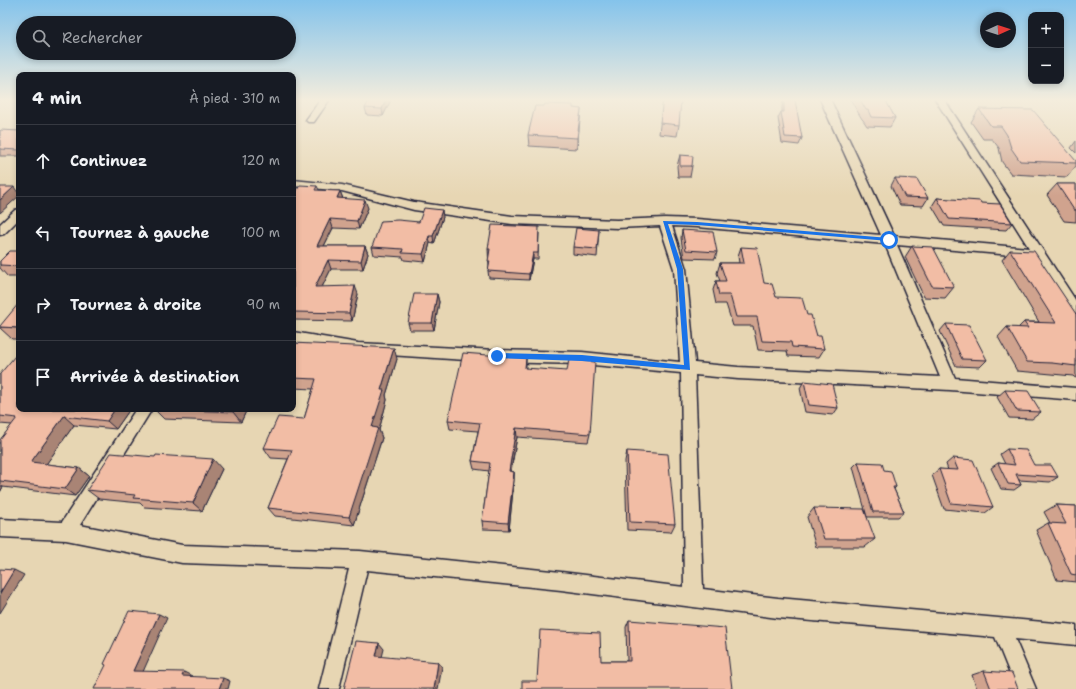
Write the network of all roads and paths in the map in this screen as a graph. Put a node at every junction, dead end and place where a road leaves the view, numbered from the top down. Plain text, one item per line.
1 (839, 131) edge
2 (960, 131) edge
3 (296, 184) edge
4 (16, 216) edge
5 (665, 222) junction
6 (0, 231) edge
7 (889, 240) junction
8 (1038, 253) junction
9 (1076, 311) edge
10 (296, 337) edge
11 (688, 368) junction
12 (950, 384) junction
13 (1076, 394) edge
14 (142, 412) edge
15 (0, 528) edge
16 (66, 531) junction
17 (360, 560) junction
18 (694, 597) junction
19 (1001, 628) junction
20 (1076, 635) edge
21 (329, 689) edge
22 (1026, 689) edge

1 - 7 street
2 - 8 street
3 - 5 street
4 - 6 street
5 - 7 street
5 - 11 street
7 - 8 street
7 - 12 street
8 - 9 street
10 - 11 street
11 - 12 street
11 - 18 street
12 - 13 street
14 - 16 street
15 - 16 street
16 - 17 street
17 - 18 street
17 - 21 street
18 - 19 street
19 - 20 street
19 - 22 street

